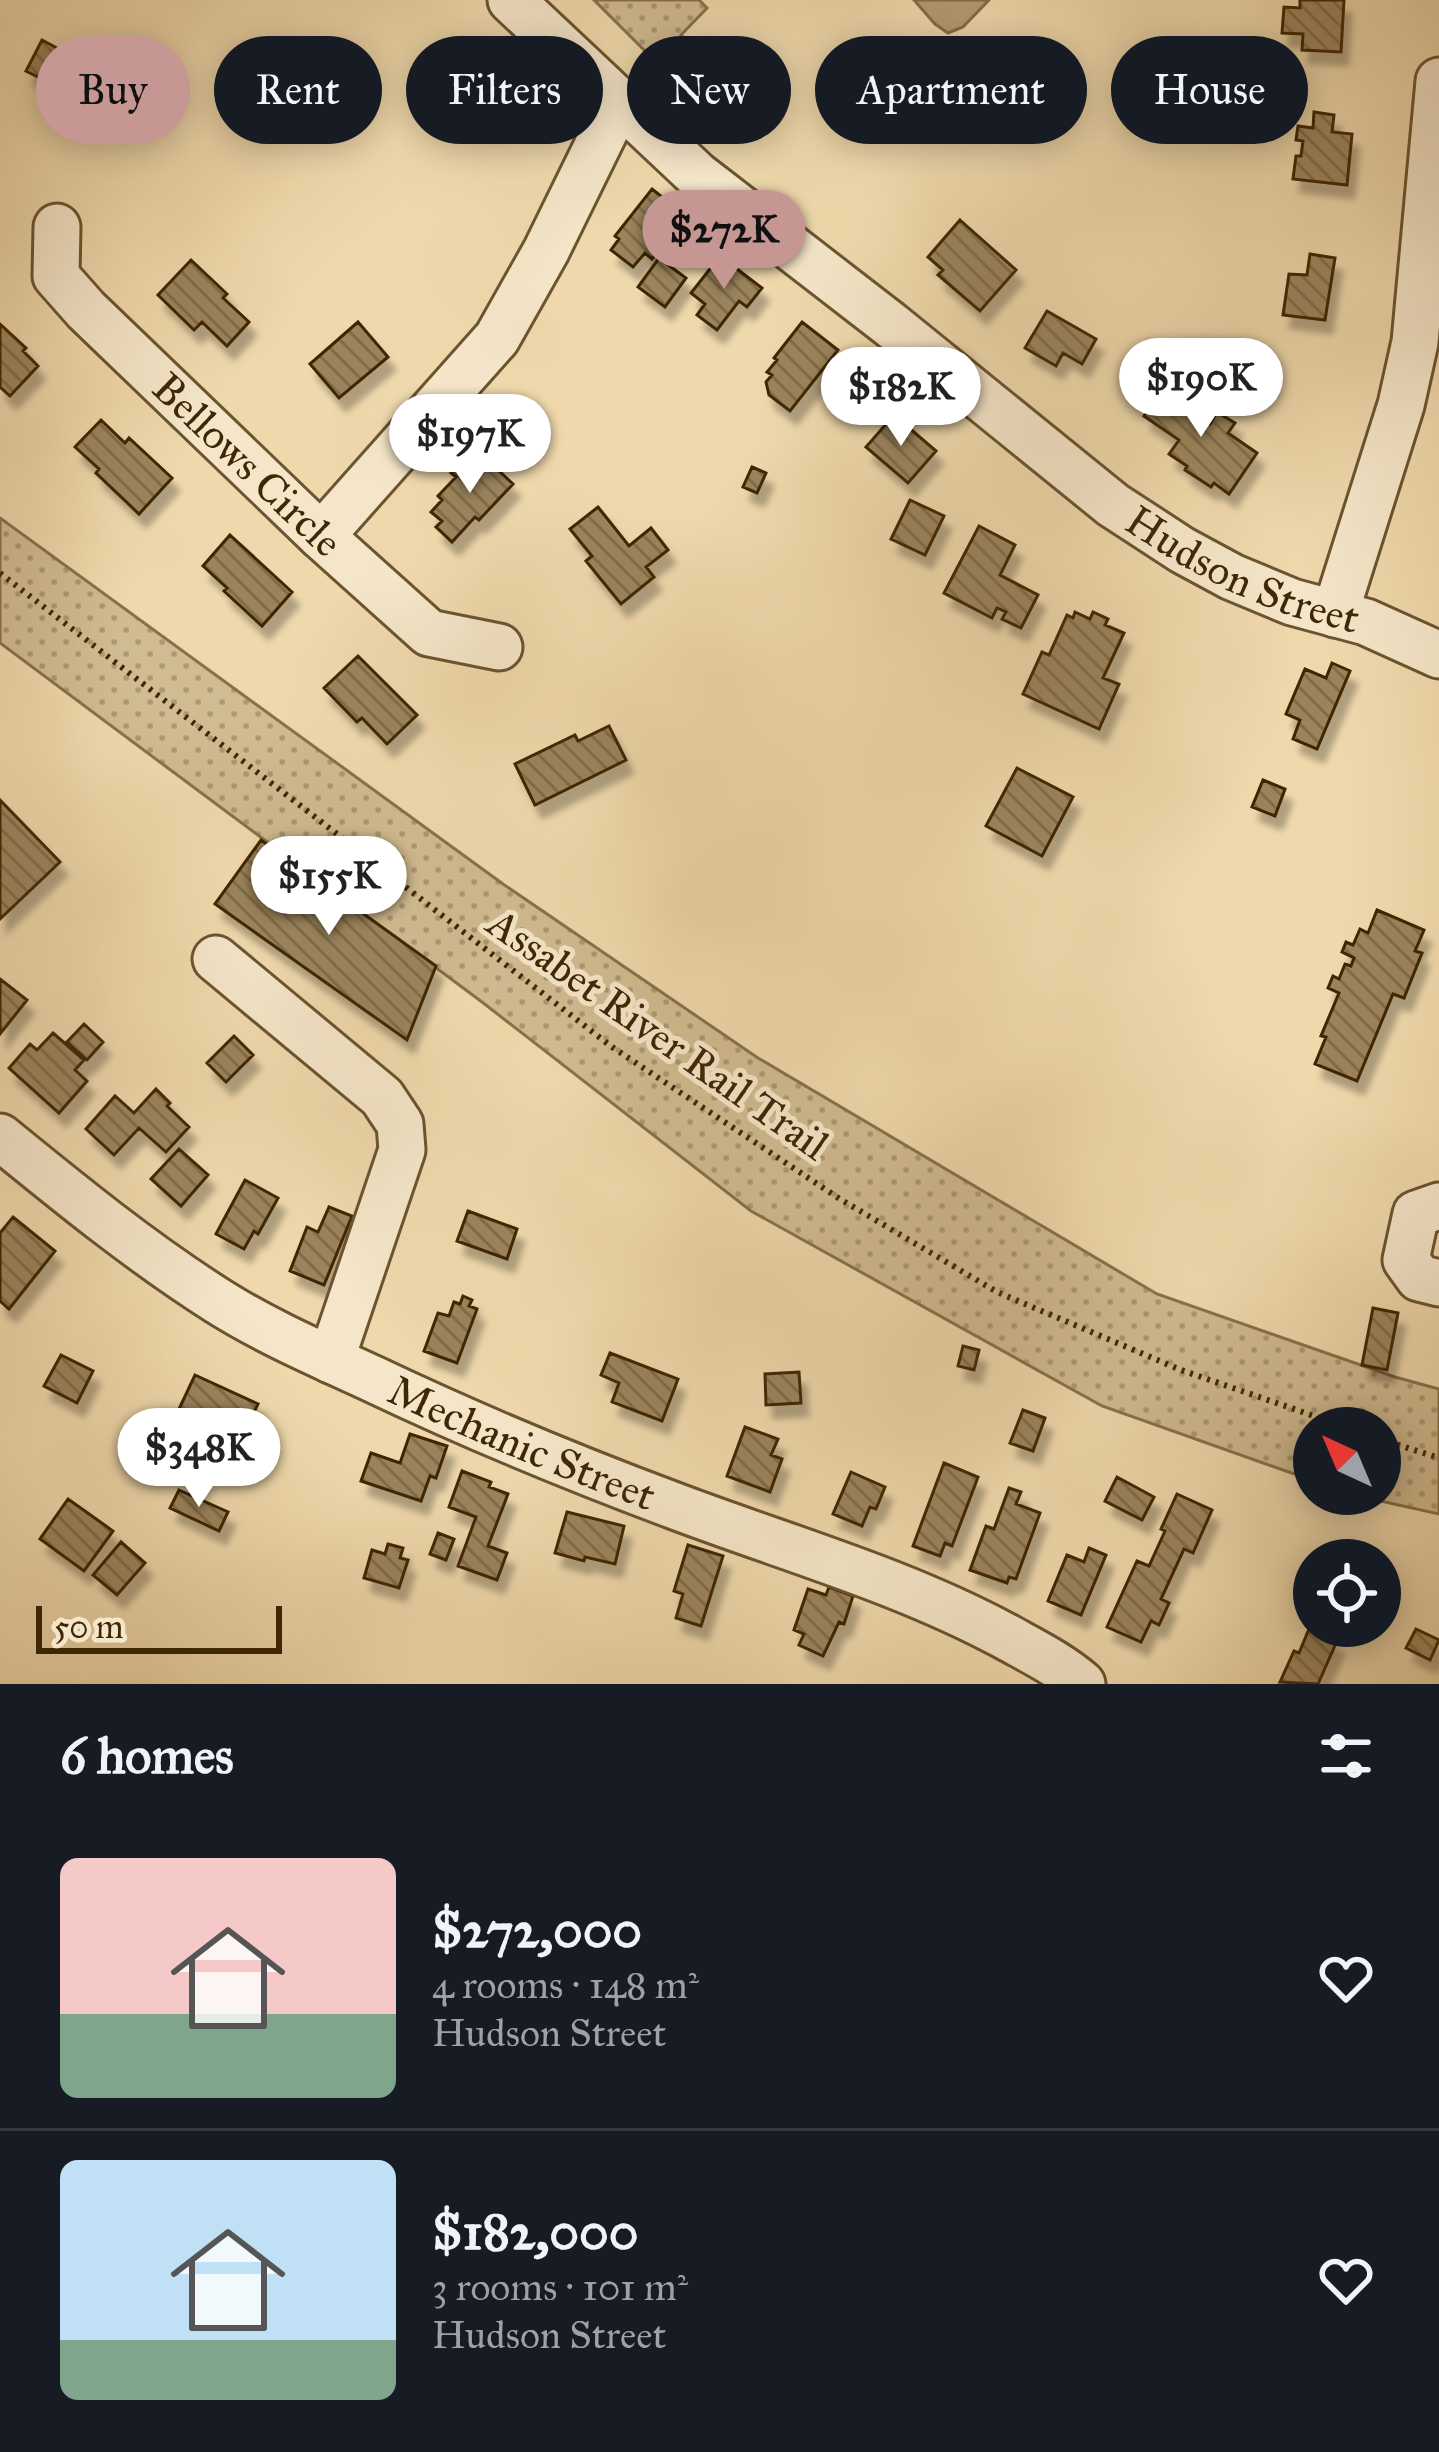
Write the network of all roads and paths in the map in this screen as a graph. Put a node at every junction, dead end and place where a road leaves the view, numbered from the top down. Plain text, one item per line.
1 (512, 0) edge
2 (1439, 82) edge
3 (619, 102) junction
4 (57, 227) dead end
5 (321, 536) junction
6 (0, 573) edge
7 (1335, 614) junction
8 (500, 647) dead end
9 (1439, 656) edge
10 (216, 959) dead end
11 (0, 1137) edge
12 (1439, 1206) edge
13 (1439, 1283) edge
14 (331, 1360) junction
15 (1293, 1409) edge
16 (1401, 1446) edge
17 (1439, 1458) edge
18 (1082, 1684) edge

1 - 3 street, Hudson Street
2 - 7 street
3 - 5 street
3 - 7 street, Hudson Street
4 - 5 street, Bellows Circle
5 - 8 street, Bellows Circle
6 - 15 path, Assabet River Rail Trail
7 - 9 street, Hudson Street
10 - 14 street
11 - 14 street, Mechanic Street
12 - 13 street
14 - 18 street, Mechanic Street
16 - 17 path

